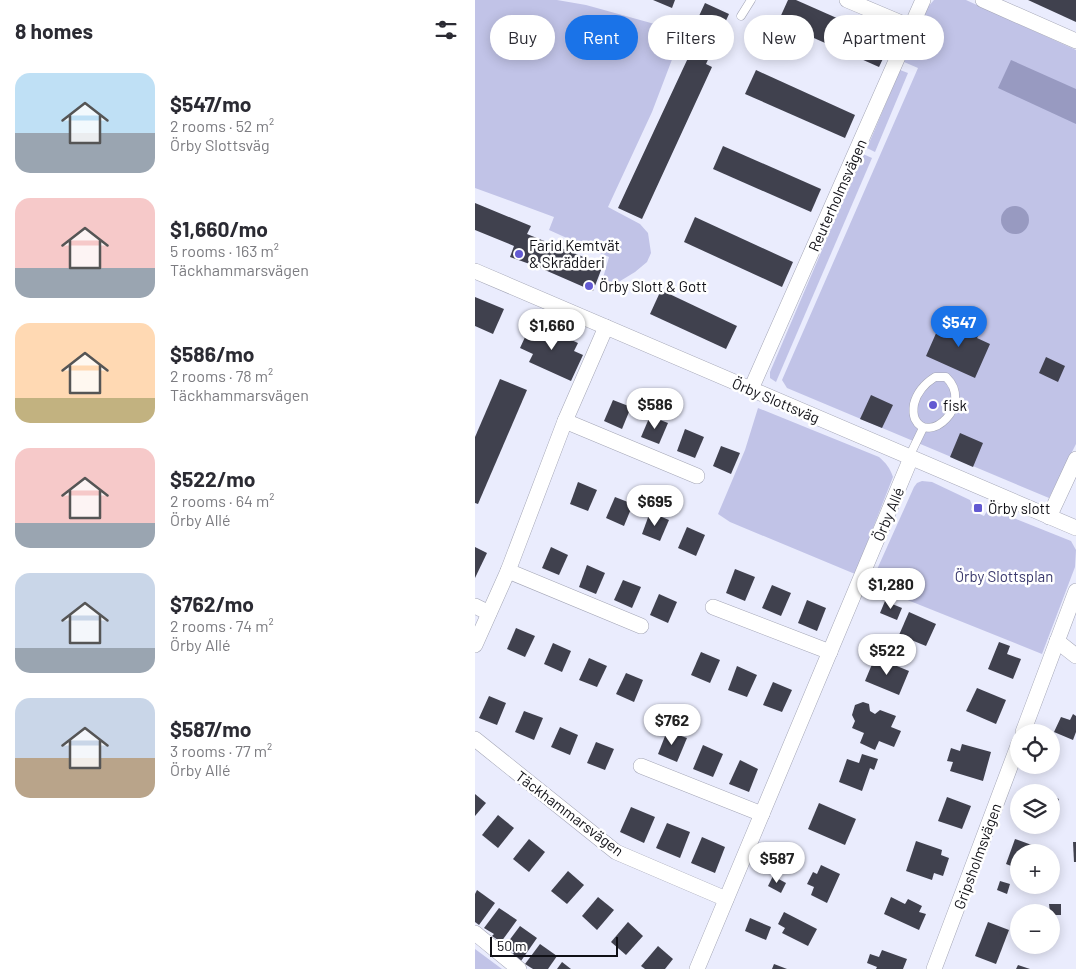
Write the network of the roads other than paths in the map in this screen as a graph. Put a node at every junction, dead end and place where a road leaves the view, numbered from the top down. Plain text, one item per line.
1 (751, 0) edge
2 (847, 0) edge
3 (923, 0) edge
4 (983, 0) edge
5 (883, 15) edge
6 (916, 15) edge
7 (741, 16) dead end
8 (1076, 41) edge
9 (896, 60) edge
10 (475, 271) edge
11 (606, 327) junction
12 (751, 389) junction
13 (565, 421) junction
14 (923, 428) junction
15 (910, 457) junction
16 (1076, 459) edge
17 (697, 476) dead end
18 (1049, 517) junction
19 (1076, 528) edge
20 (508, 571) junction
21 (1076, 591) edge
22 (713, 607) dead end
23 (482, 610) edge
24 (641, 626) dead end
25 (1057, 641) junction
26 (475, 645) edge
27 (829, 652) junction
28 (1076, 656) edge
29 (1026, 724) edge
30 (475, 739) edge
31 (641, 766) dead end
32 (1010, 767) edge
33 (762, 814) junction
34 (726, 899) junction
35 (475, 933) edge
36 (519, 969) edge
37 (697, 969) edge
38 (934, 969) edge

1 - 7 lane
2 - 5 street
3 - 6 street, Reuterholmsvägen
4 - 8 street
9 - 12 street, Reuterholmsvägen
10 - 11 street, Örby Slottsväg
11 - 12 street, Örby Slottsväg
11 - 13 street
12 - 15 street, Örby Slottsväg
13 - 17 street
13 - 20 street
14 - 14 lane
14 - 15 lane
15 - 18 street, Örby Slottsväg
15 - 27 street, Örby Allé
16 - 18 street
18 - 19 street, Örby Slottsväg
20 - 23 street
20 - 24 street
21 - 25 street
22 - 27 street
23 - 26 street
25 - 28 street
25 - 29 street
27 - 33 street, Örby Allé
30 - 34 street, Täckhammarsvägen
31 - 33 street
32 - 38 street, Gripsholmsvägen
33 - 34 street, Örby Allé
34 - 37 street, Örby Allé
35 - 36 street

